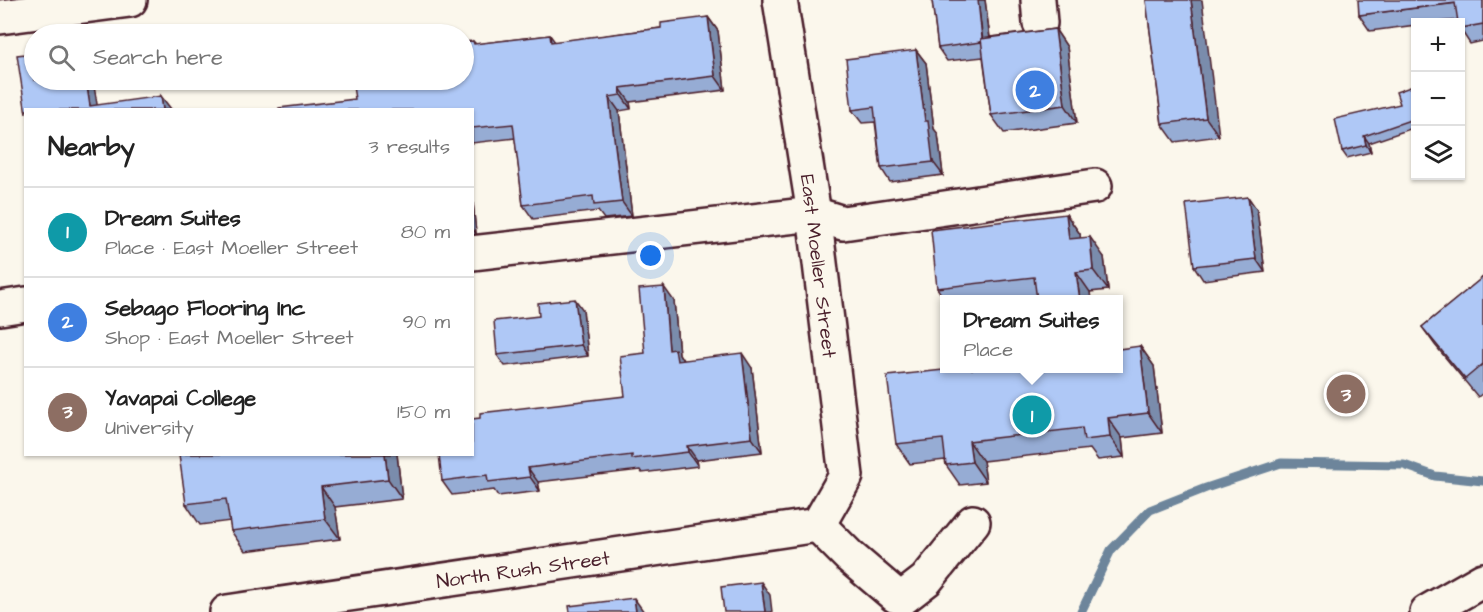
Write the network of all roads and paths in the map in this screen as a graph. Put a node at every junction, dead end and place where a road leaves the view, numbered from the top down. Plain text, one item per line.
1 (130, 0) edge
2 (780, 0) edge
3 (0, 17) edge
4 (1095, 186) dead end
5 (814, 214) junction
6 (474, 253) edge
7 (24, 304) edge
8 (0, 308) edge
9 (973, 522) dead end
10 (818, 525) junction
11 (1483, 580) edge
12 (227, 612) edge
13 (1427, 612) edge

1 - 3 street
2 - 5 street, East Moeller Street
4 - 5 street
5 - 6 street
5 - 10 street, East Moeller Street
7 - 8 street
9 - 10 street
10 - 12 street, North Rush Street
11 - 13 street

